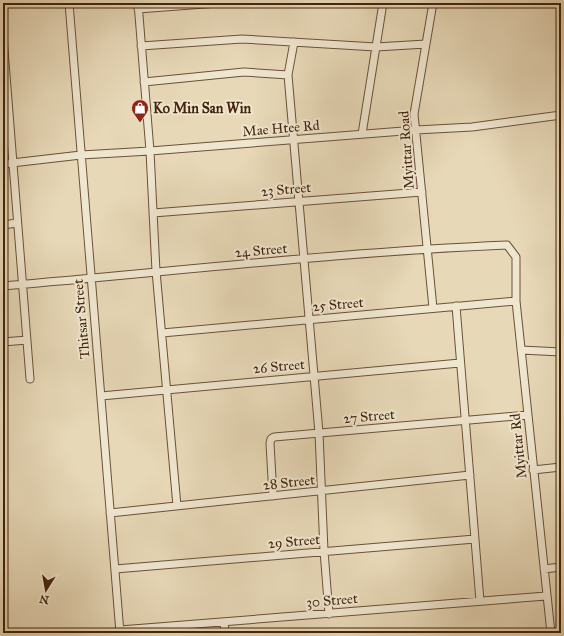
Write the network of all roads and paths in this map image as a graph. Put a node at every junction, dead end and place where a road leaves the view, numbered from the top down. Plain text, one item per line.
1 (69, 3) edge
2 (218, 3) edge
3 (383, 3) edge
4 (433, 3) edge
5 (138, 6) edge
6 (3, 37) edge
7 (294, 42) junction
8 (426, 44) junction
9 (141, 46) junction
10 (376, 47) junction
11 (288, 75) junction
12 (144, 82) junction
13 (5, 92) edge
14 (561, 115) edge
15 (416, 130) junction
16 (362, 134) junction
17 (293, 140) junction
18 (150, 151) junction
19 (81, 155) junction
20 (13, 163) junction
21 (3, 164) edge
22 (422, 192) junction
23 (298, 201) junction
24 (153, 213) junction
25 (18, 224) junction
26 (3, 225) edge
27 (428, 249) junction
28 (516, 257) joint
29 (303, 260) junction
30 (156, 271) junction
31 (91, 279) junction
32 (22, 285) junction
33 (3, 286) edge
34 (516, 301) junction
35 (456, 306) junction
36 (433, 308) junction
37 (308, 320) junction
38 (162, 333) junction
39 (27, 340) junction
40 (3, 342) edge
41 (521, 350) junction
42 (561, 352) edge
43 (460, 363) junction
44 (313, 377) junction
45 (30, 378) dead end
46 (166, 389) junction
47 (101, 396) junction
48 (528, 415) junction
49 (465, 421) junction
50 (319, 433) junction
51 (561, 467) edge
52 (534, 470) junction
53 (470, 475) junction
54 (321, 491) junction
55 (273, 496) junction
56 (177, 506) junction
57 (110, 513) junction
58 (475, 539) junction
59 (324, 551) junction
60 (561, 567) edge
61 (115, 569) junction
62 (544, 569) junction
63 (546, 596) junction
64 (480, 601) junction
65 (329, 614) junction
66 (224, 622) junction
67 (120, 632) edge
68 (225, 633) edge
69 (551, 633) edge

1 - 19 street, Thitsar Street
2 - 5 street
3 - 10 street
4 - 8 street, Myittar Road
5 - 9 street
6 - 13 street
7 - 9 street
7 - 10 street
7 - 11 street
8 - 10 street
8 - 15 street, Myittar Road
9 - 12 street
10 - 16 street
11 - 12 street
11 - 17 street
12 - 18 street
13 - 20 street
14 - 15 street, Mae Htee Rd
15 - 16 street, Mae Htee Rd
15 - 22 street, Myittar Road
16 - 17 street, Mae Htee Rd
17 - 18 street, Mae Htee Rd
17 - 23 street
18 - 19 street, Mae Htee Rd
18 - 24 street
19 - 20 street, Mae Htee Rd
19 - 31 street, Thitsar Street
20 - 21 street, Mae Htee Rd
20 - 25 street
22 - 23 street, 23 Street
22 - 27 street, Myittar Road
23 - 24 street, 23 Street
23 - 29 street
24 - 30 street
25 - 26 street
25 - 32 street
27 - 28 street, 24 Street
27 - 29 street, 24 Street
27 - 36 street, Myittar Road
28 - 34 street, Myittar Rd
29 - 30 street, 24 Street
29 - 37 street
30 - 31 street, 24 Street
30 - 38 street
31 - 32 street, 24 Street
31 - 47 street, Thitsar Street
32 - 33 street, 24 Street
32 - 39 street
34 - 35 street, 25 Street
34 - 41 street, Myittar Rd
35 - 36 street, 25 Street
35 - 43 street
36 - 37 street, 25 Street
37 - 38 street, 25 Street
37 - 44 street
38 - 46 street
39 - 40 street
39 - 45 street
41 - 42 street
41 - 48 street, Myittar Rd
43 - 44 street, 26 Street
43 - 49 street
44 - 46 street, 26 Street
44 - 50 street
46 - 47 street, 26 Street
46 - 56 street
47 - 57 street, Thitsar Street
48 - 49 street, 27 Street
48 - 52 street, Myittar Rd
49 - 50 street, 27 Street
49 - 53 street
50 - 54 street
50 - 55 street, 27 Street
51 - 52 street
52 - 62 street, Myittar Rd
53 - 54 street, 28 Street
53 - 58 street
54 - 55 street, 28 Street
54 - 59 street
55 - 56 street, 28 Street
56 - 57 street, 28 Street
57 - 61 street, Thitsar Street
58 - 59 street, 29 Street
58 - 64 street
59 - 61 street, 29 Street
59 - 65 street
60 - 62 street
61 - 67 street, Thitsar Street
62 - 63 street, Myittar Rd
63 - 64 street, 30 Street
63 - 69 street, Myittar Rd
64 - 65 street, 30 Street
65 - 66 street, 30 Street
66 - 67 street, 30 Street
66 - 68 street

